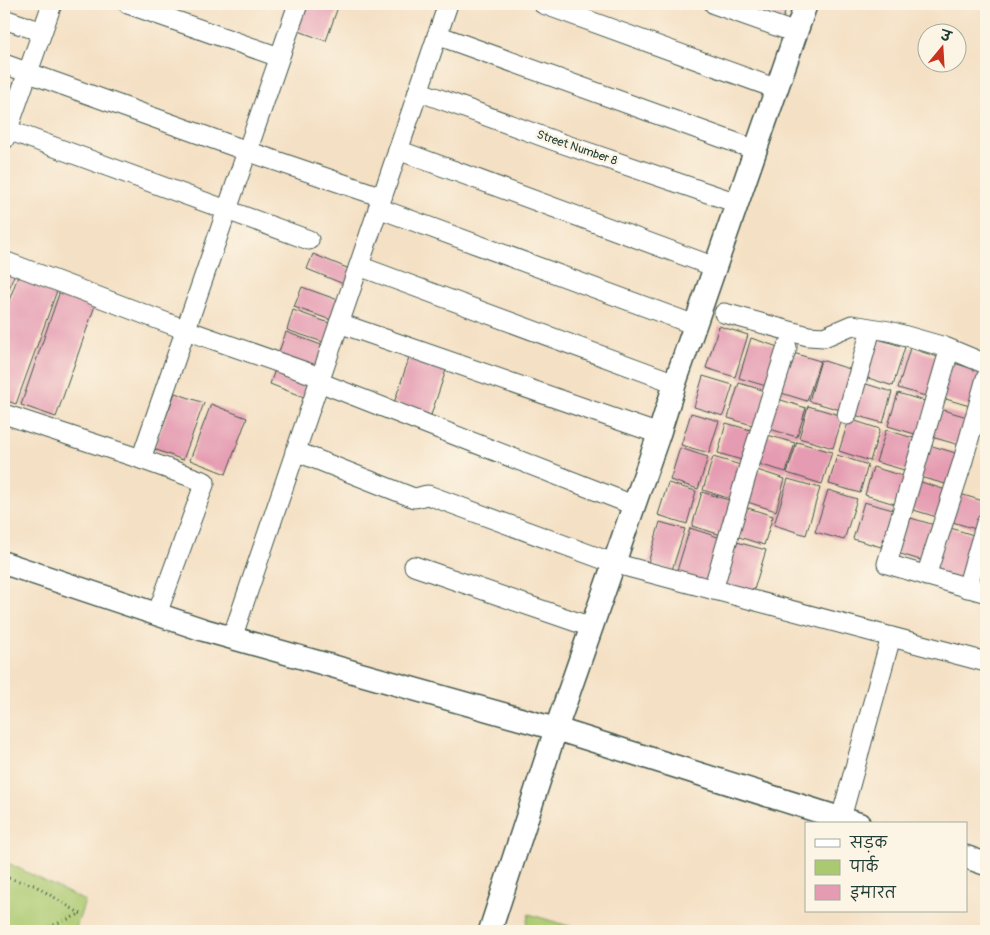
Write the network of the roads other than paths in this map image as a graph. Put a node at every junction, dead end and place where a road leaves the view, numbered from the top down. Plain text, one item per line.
1 (52, 4) edge
2 (128, 4) edge
3 (298, 4) edge
4 (448, 4) edge
5 (543, 4) edge
6 (714, 4) edge
7 (806, 4) edge
8 (4, 19) edge
9 (42, 32) junction
10 (796, 33) junction
11 (437, 34) junction
12 (279, 57) junction
13 (4, 64) edge
14 (28, 72) junction
15 (777, 89) junction
16 (418, 91) junction
17 (6, 136) edge
18 (398, 150) junction
19 (756, 150) junction
20 (247, 151) junction
21 (380, 203) junction
22 (737, 203) junction
23 (227, 210) junction
24 (309, 240) dead end
25 (4, 261) edge
26 (358, 266) junction
27 (715, 267) junction
28 (724, 313) dead end
29 (339, 323) junction
30 (695, 325) junction
31 (871, 328) junction
32 (186, 330) junction
33 (787, 346) dead end
34 (947, 358) dead end
35 (986, 364) edge
36 (986, 378) edge
37 (320, 380) junction
38 (675, 383) junction
39 (4, 414) edge
40 (847, 416) dead end
41 (659, 434) junction
42 (295, 451) junction
43 (141, 459) junction
44 (633, 505) junction
45 (986, 523) edge
46 (4, 562) edge
47 (613, 563) junction
48 (414, 566) dead end
49 (926, 576) junction
50 (967, 588) junction
51 (713, 590) junction
52 (986, 593) edge
53 (157, 614) junction
54 (591, 627) junction
55 (891, 637) junction
56 (232, 638) junction
57 (986, 662) edge
58 (556, 729) junction
59 (850, 821) edge
60 (968, 858) edge
61 (986, 864) edge
62 (490, 931) edge

1 - 9 street
2 - 12 street
3 - 12 street
4 - 11 street
5 - 15 street
6 - 10 street
7 - 10 street
8 - 9 street
9 - 14 street
10 - 15 street
11 - 16 street
11 - 19 street
12 - 20 street
13 - 14 street
14 - 17 street
14 - 20 street
15 - 19 street
16 - 18 street
16 - 22 street, Street Number 8
17 - 23 street
18 - 21 street
18 - 27 street
19 - 22 street
20 - 21 street
20 - 23 street
21 - 26 street
21 - 30 street
22 - 27 street
23 - 24 street
23 - 32 street
25 - 32 street
26 - 29 street
26 - 38 street
27 - 30 street
28 - 31 street
29 - 37 street
29 - 41 street
30 - 38 street
31 - 35 street
31 - 40 street
32 - 37 street
32 - 43 street
33 - 51 street
34 - 49 street
36 - 49 street
37 - 42 street
37 - 44 street
38 - 41 street
39 - 43 street
41 - 44 street
42 - 47 street
42 - 56 street
43 - 53 street
44 - 47 street
45 - 50 street
46 - 53 street
47 - 51 street
47 - 54 street
48 - 54 street
49 - 50 street
50 - 52 street
51 - 55 street
53 - 56 street
54 - 58 street
55 - 57 street
55 - 59 street
56 - 58 street
58 - 59 street
58 - 62 street
60 - 61 street

